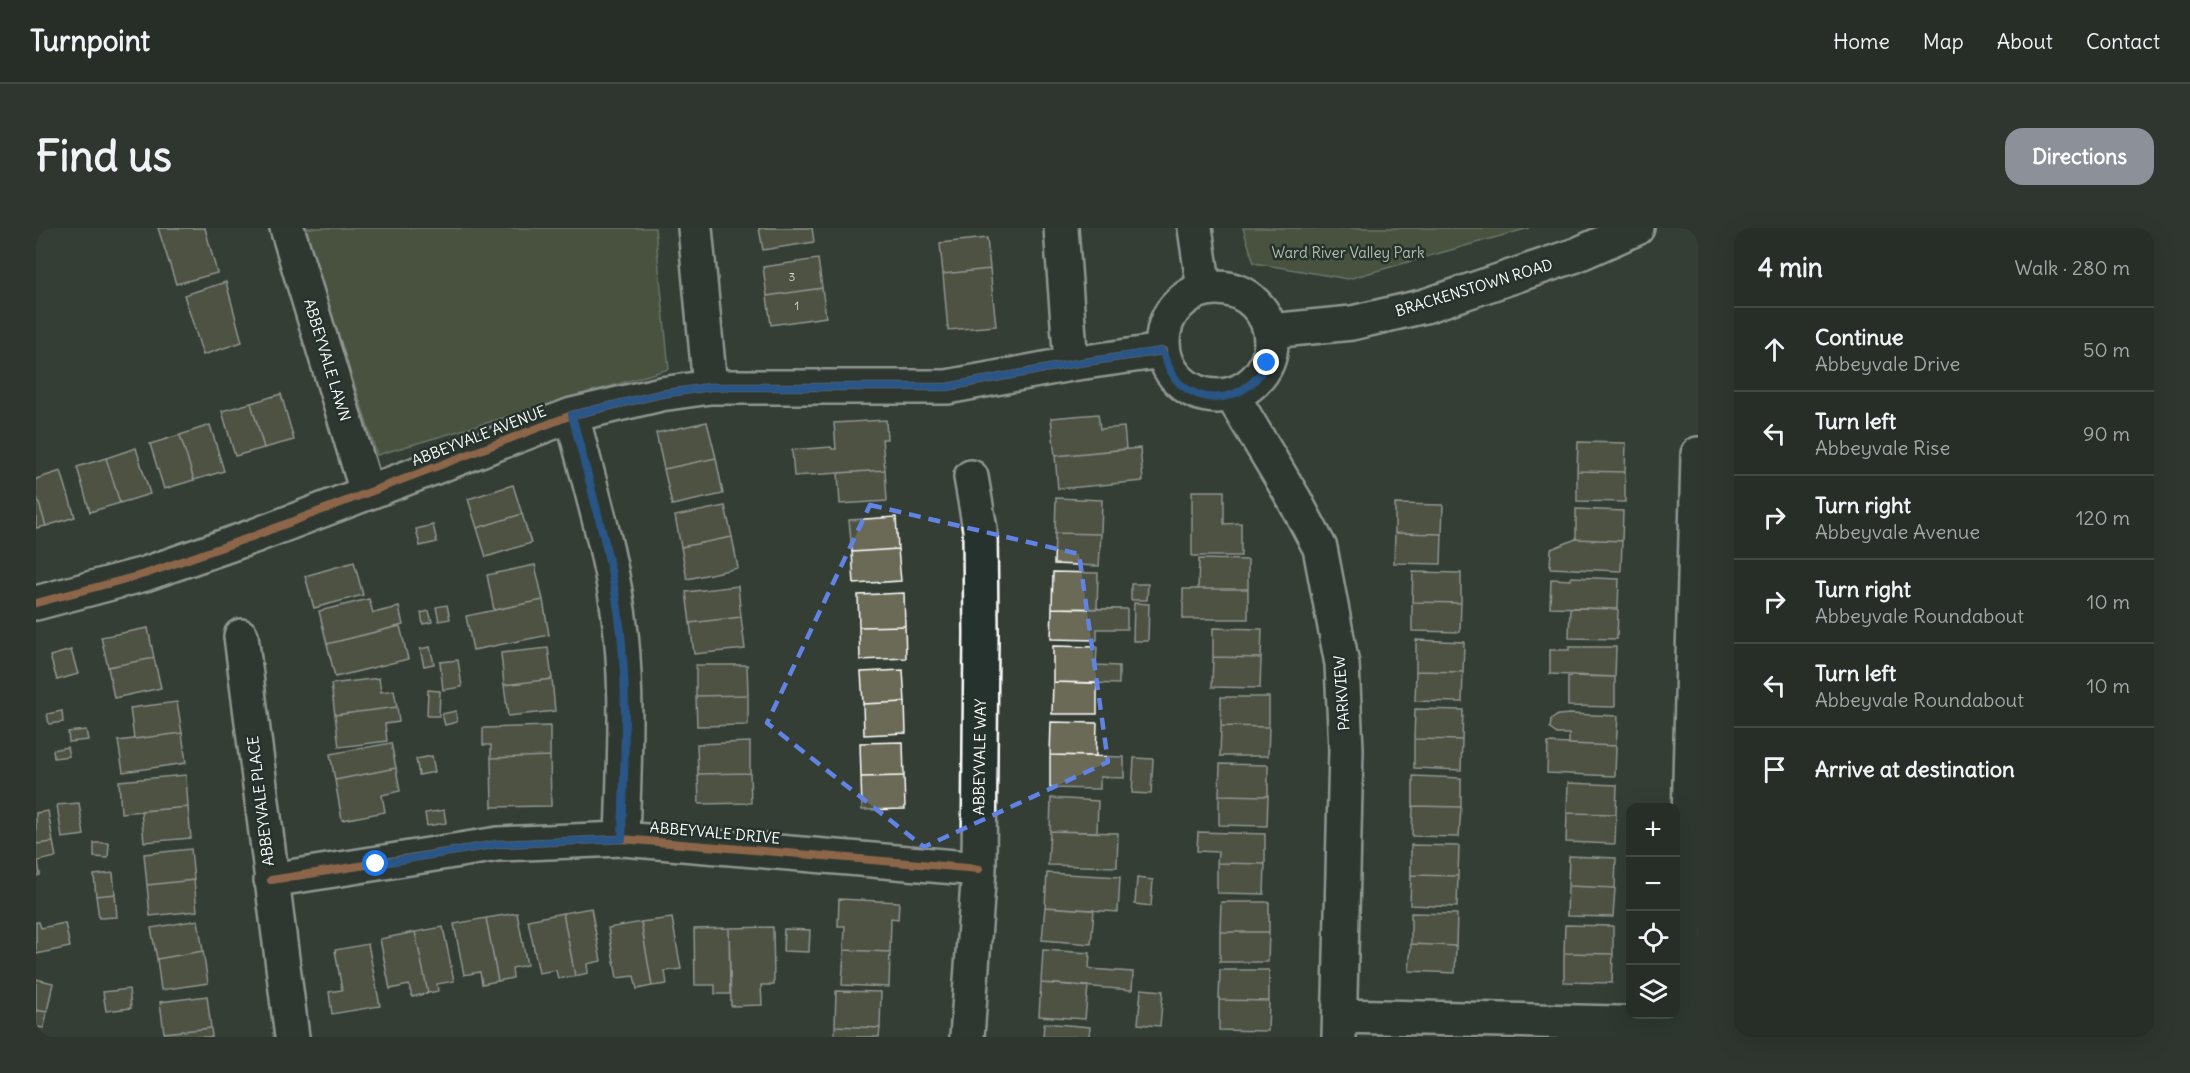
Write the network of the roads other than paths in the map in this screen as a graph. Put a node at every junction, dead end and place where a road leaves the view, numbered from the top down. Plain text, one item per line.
1 (287, 228) edge
2 (695, 228) edge
3 (1061, 228) edge
4 (1196, 228) edge
5 (1637, 228) edge
6 (1204, 289) junction
7 (1270, 331) junction
8 (1162, 351) junction
9 (1071, 364) junction
10 (710, 387) junction
11 (1232, 395) junction
12 (572, 415) junction
13 (1698, 454) edge
14 (971, 477) dead end
15 (367, 492) junction
16 (36, 603) edge
17 (241, 636) dead end
18 (1695, 681) edge
19 (622, 839) junction
20 (979, 869) junction
21 (271, 880) junction
22 (1691, 1025) edge
23 (1340, 1027) edge
24 (292, 1037) edge
25 (967, 1037) edge

1 - 15 street, ABBEYVALE LAWN
2 - 10 street
3 - 9 street
4 - 6 street
5 - 7 street, BRACKENSTOWN ROAD
6 - 7 street
6 - 8 street
7 - 11 street
8 - 9 street, ABBEYVALE AVENUE
8 - 11 street
9 - 10 street, ABBEYVALE AVENUE
10 - 12 street, ABBEYVALE AVENUE
11 - 23 street, PARKVIEW
12 - 15 street, ABBEYVALE AVENUE
12 - 19 street
13 - 18 street, PARKVIEW
14 - 20 street, ABBEYVALE WAY
15 - 16 street, ABBEYVALE AVENUE
17 - 21 street, ABBEYVALE PLACE
18 - 22 street, PARKVIEW
19 - 20 street, ABBEYVALE DRIVE
19 - 21 street, ABBEYVALE DRIVE
20 - 25 street, ABBEYVALE WAY
21 - 24 street, ABBEYVALE PLACE
22 - 23 street, PARKVIEW

